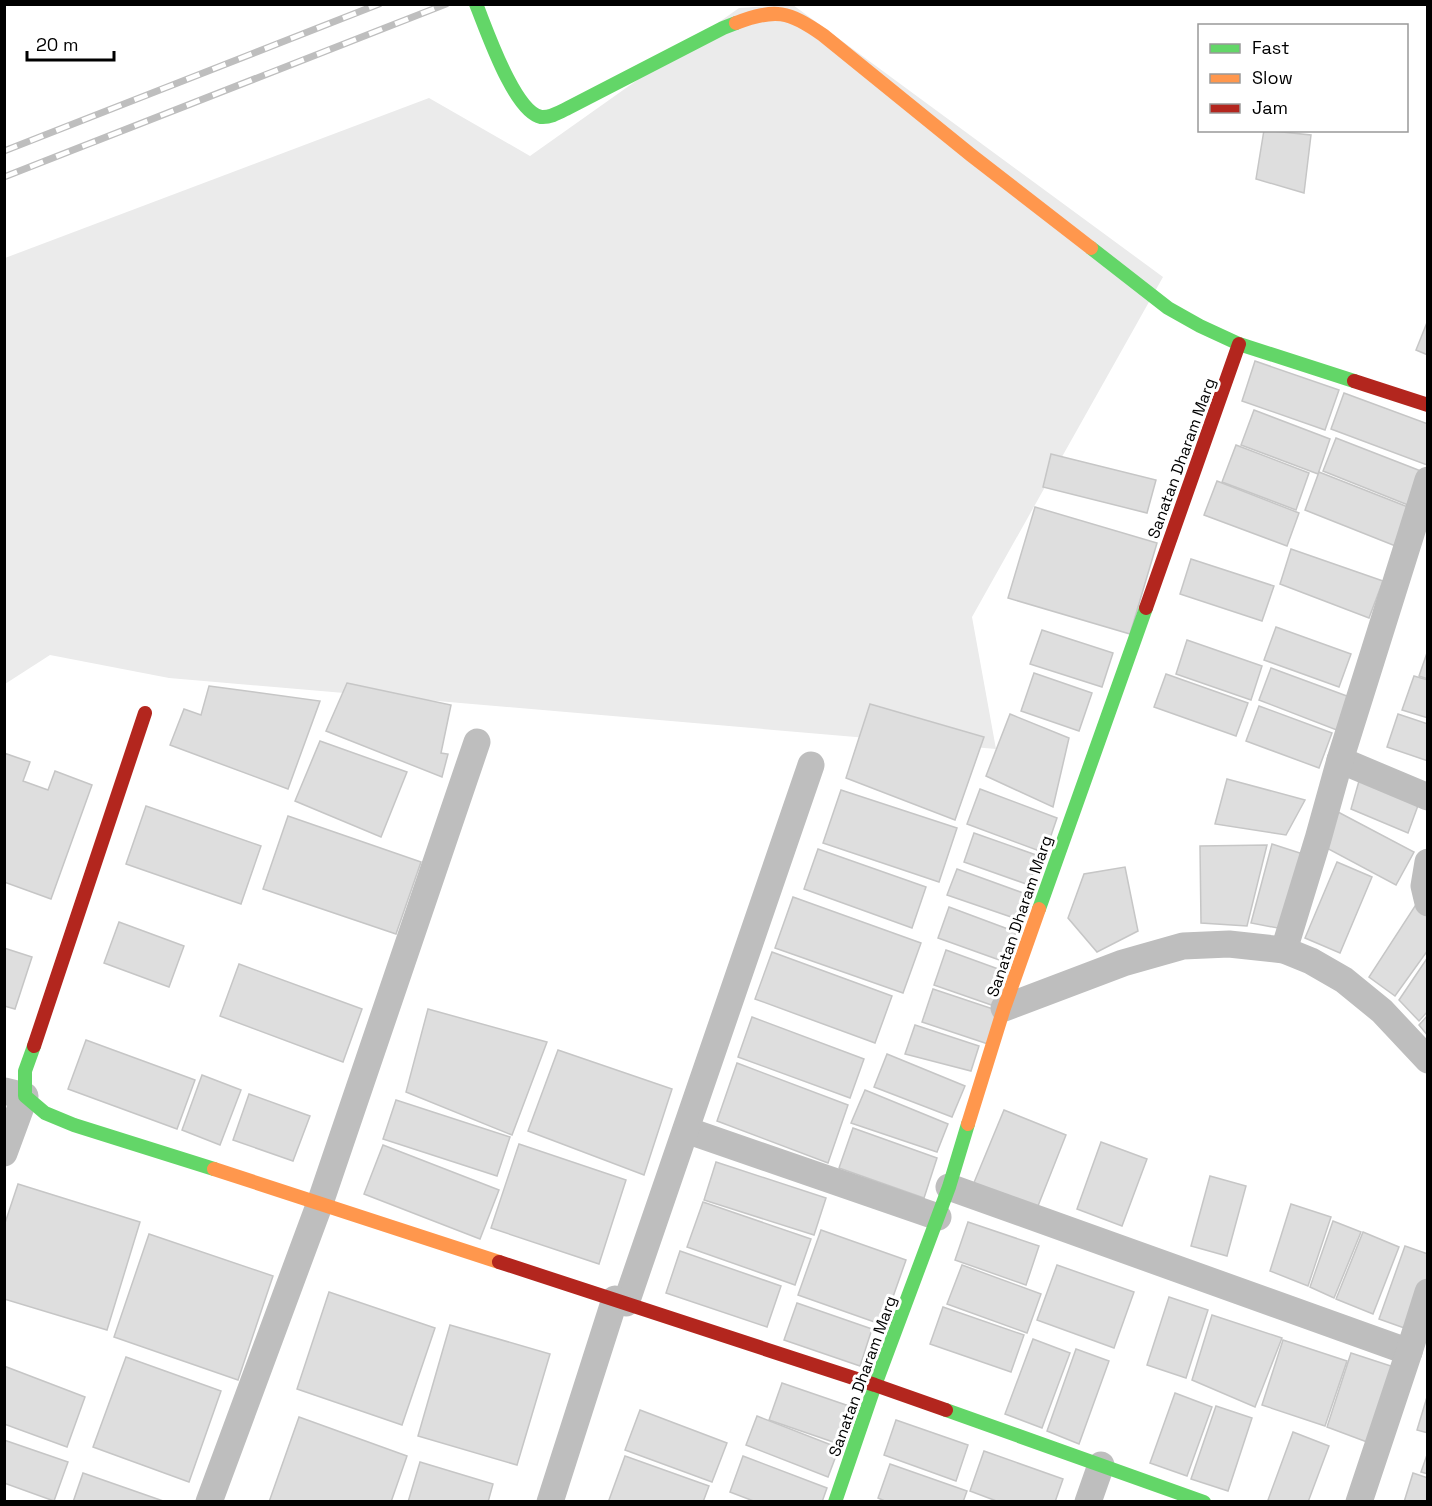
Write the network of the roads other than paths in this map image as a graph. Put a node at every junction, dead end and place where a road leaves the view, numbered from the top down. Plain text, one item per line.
1 (476, 4) edge
2 (1239, 344) junction
3 (1428, 405) edge
4 (1428, 480) edge
5 (145, 712) dead end
6 (477, 742) dead end
7 (1340, 760) junction
8 (811, 765) dead end
9 (1428, 798) edge
10 (1428, 862) edge
11 (1428, 903) edge
12 (1284, 950) junction
13 (1004, 1008) junction
14 (1428, 1060) edge
15 (15, 1094) edge
16 (686, 1130) junction
17 (4, 1153) edge
18 (949, 1187) junction
19 (320, 1203) junction
20 (938, 1217) junction
21 (1428, 1293) edge
22 (621, 1301) junction
23 (1409, 1352) junction
24 (875, 1385) junction
25 (1101, 1465) junction
26 (209, 1502) edge
27 (550, 1502) edge
28 (834, 1502) edge
29 (1088, 1502) edge
30 (1204, 1502) edge
31 (1359, 1502) edge

1 - 2 street
2 - 3 street
2 - 13 street, Sanatan Dharam Marg
4 - 7 street
5 - 15 street
6 - 19 street
7 - 9 street
7 - 12 street
8 - 16 street
10 - 11 street
12 - 13 street
12 - 14 street
13 - 18 street, Sanatan Dharam Marg
15 - 17 street
15 - 19 street
16 - 20 street
16 - 22 street
18 - 20 street, Sanatan Dharam Marg
18 - 23 street
19 - 22 street
19 - 26 street
20 - 24 street, Sanatan Dharam Marg
21 - 23 street
22 - 24 street
22 - 27 street
23 - 31 street
24 - 25 street
24 - 28 street, Sanatan Dharam Marg
25 - 29 street
25 - 30 street

